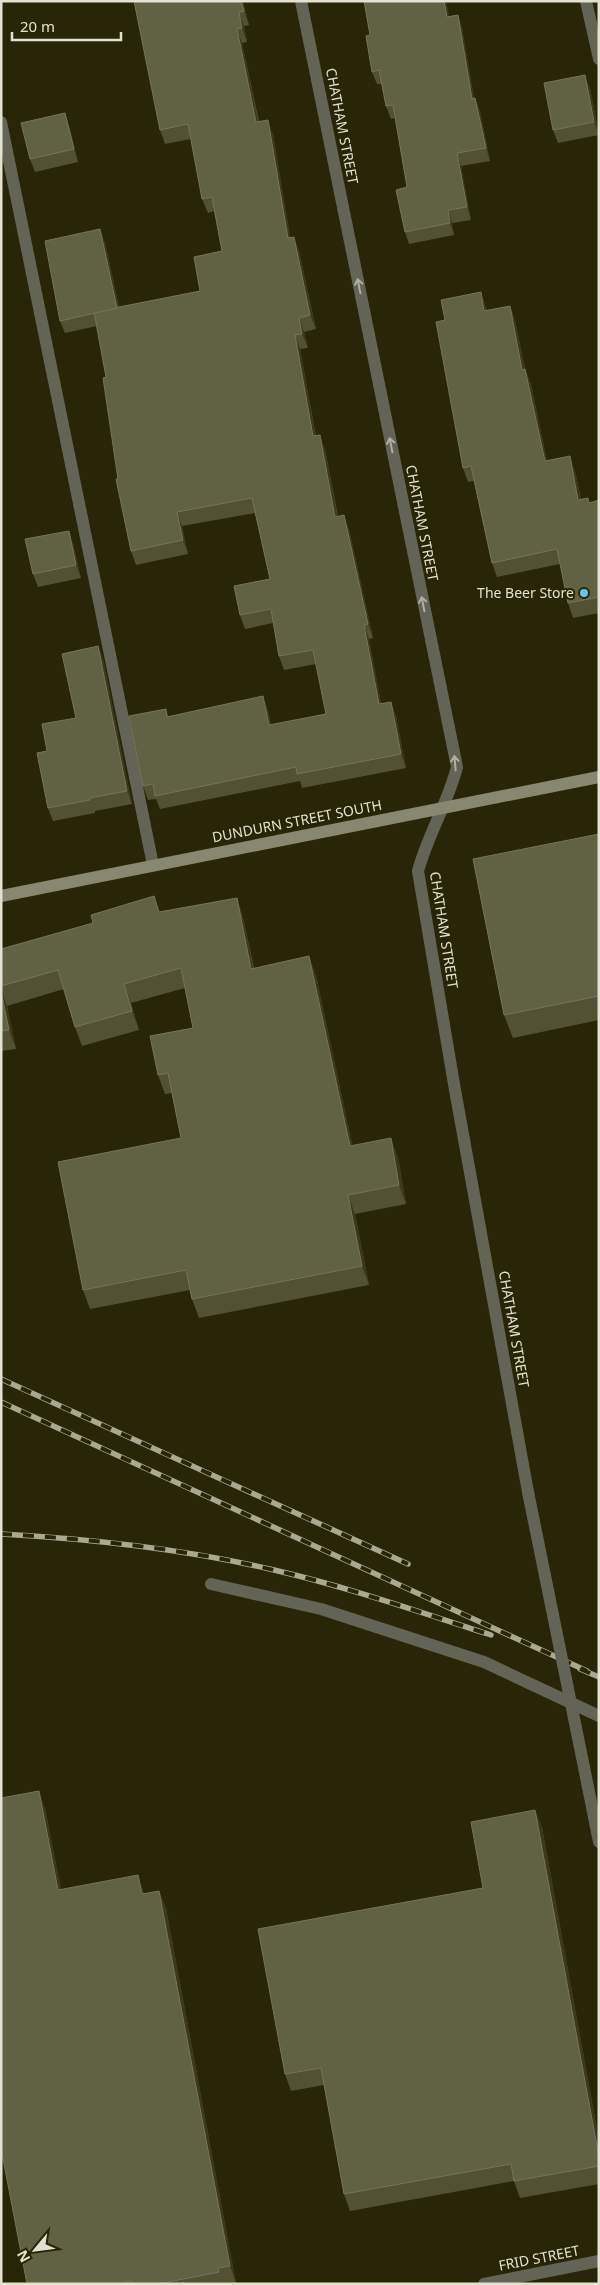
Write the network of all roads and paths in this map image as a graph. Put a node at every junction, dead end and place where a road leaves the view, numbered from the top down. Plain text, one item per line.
1 (301, 1) edge
2 (586, 1) edge
3 (599, 59) edge
4 (1, 122) edge
5 (599, 777) edge
6 (441, 808) junction
7 (153, 865) junction
8 (1, 896) edge
9 (211, 1584) dead end
10 (599, 1716) edge
11 (599, 1842) edge
12 (599, 2262) edge
13 (484, 2284) edge

6 -> 1 street, CHATHAM STREET
2 - 3 street
4 - 7 street
5 - 6 main road, DUNDURN STREET SOUTH
6 - 7 main road, DUNDURN STREET SOUTH
6 - 11 street, CHATHAM STREET, bridge
7 - 8 main road, DUNDURN STREET SOUTH
9 - 10 street
12 - 13 street, FRID STREET

